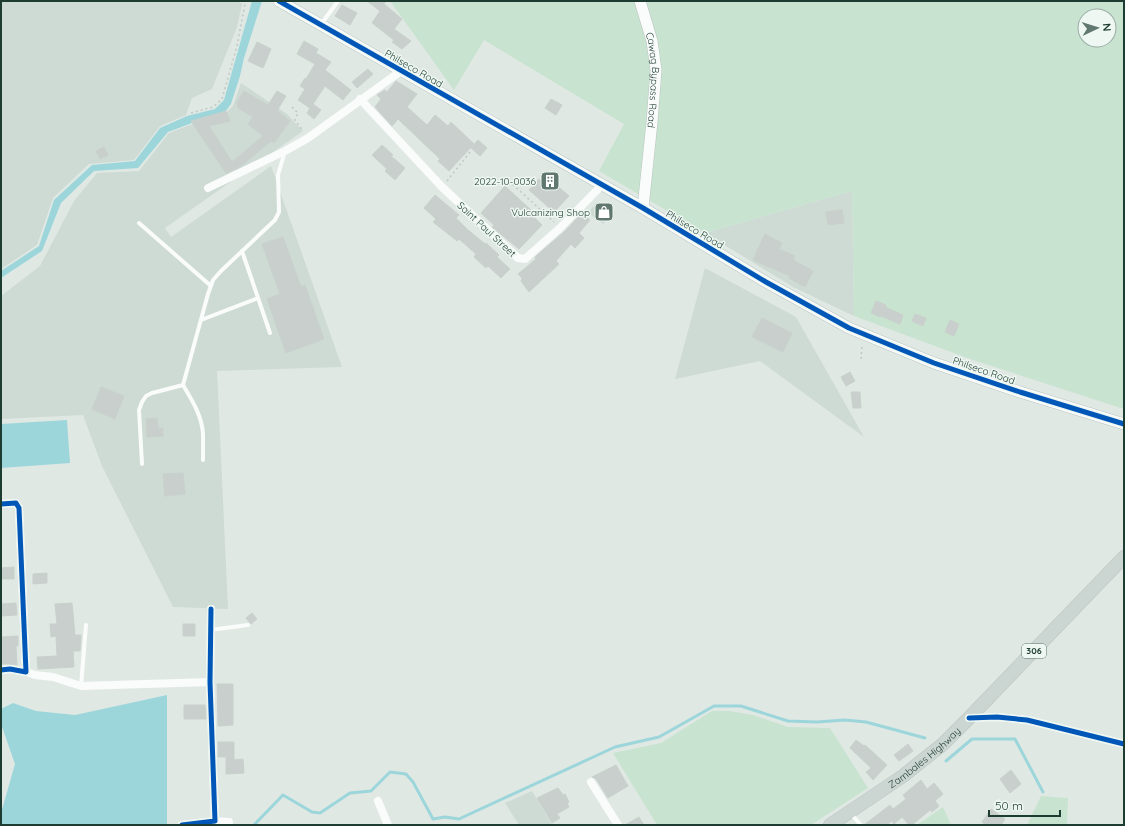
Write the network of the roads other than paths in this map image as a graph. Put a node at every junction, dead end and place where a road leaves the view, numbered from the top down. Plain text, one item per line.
1 (338, 1) edge
2 (640, 1) edge
3 (280, 2) edge
4 (321, 25) junction
5 (401, 71) junction
6 (360, 100) junction
7 (285, 151) junction
8 (602, 185) junction
9 (208, 188) dead end
10 (642, 208) junction
11 (139, 223) dead end
12 (242, 251) junction
13 (211, 286) junction
14 (258, 298) junction
15 (201, 320) junction
16 (270, 333) dead end
17 (183, 385) junction
18 (1124, 424) edge
19 (203, 460) dead end
20 (142, 464) dead end
21 (1, 504) edge
22 (1124, 556) edge
23 (211, 609) dead end
24 (86, 625) dead end
25 (248, 625) dead end
26 (210, 630) junction
27 (1, 670) edge
28 (26, 672) junction
29 (210, 682) junction
30 (81, 686) junction
31 (969, 718) junction
32 (1124, 744) edge
33 (592, 782) dead end
34 (378, 802) dead end
35 (849, 813) junction
36 (215, 822) junction
37 (229, 822) dead end
38 (182, 825) edge
39 (388, 825) edge
40 (618, 825) edge
41 (830, 825) edge
42 (861, 825) edge

1 - 4 lane
2 - 10 street, Cawag Bypass Road
3 - 4 street, Philseco Road
4 - 5 street, Philseco Road
5 - 6 street
5 - 8 street, Philseco Road
6 - 7 street
6 - 8 street, Saint Paul Street
7 - 9 street
7 - 12 lane
8 - 10 street, Philseco Road
10 - 18 street, Philseco Road
11 - 13 lane
12 - 13 lane
12 - 14 lane
13 - 15 lane
14 - 15 lane
14 - 16 lane
15 - 17 lane
17 - 19 lane
17 - 20 lane
21 - 28 street
22 - 31 main road, Zambales Highway / 306
23 - 26 street
24 - 30 lane
25 - 26 lane
26 - 29 street
27 - 28 street
28 - 30 street
29 - 30 street
29 - 36 street
31 - 32 street
31 - 35 main road, Zambales Highway / 306
33 - 40 street
34 - 39 street
35 - 41 main road, Zambales Highway / 306
35 - 42 lane
36 - 37 street
36 - 38 street

